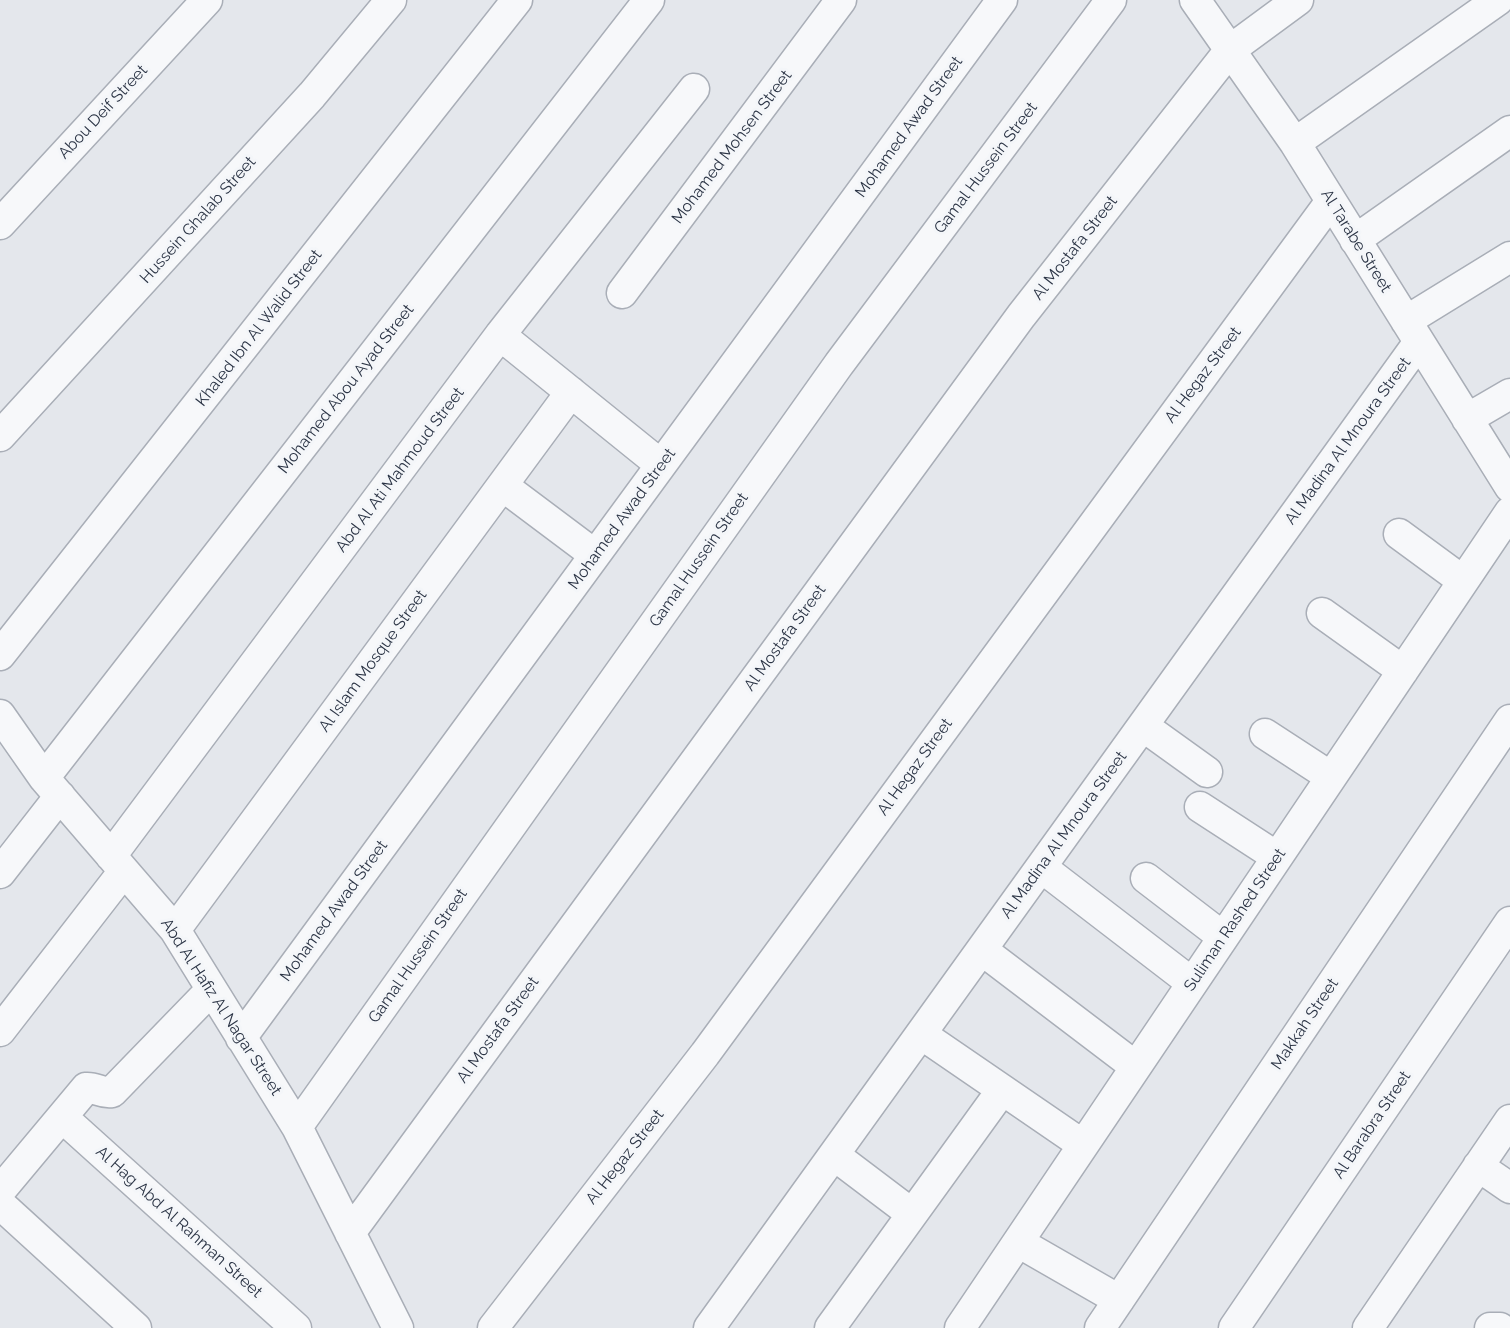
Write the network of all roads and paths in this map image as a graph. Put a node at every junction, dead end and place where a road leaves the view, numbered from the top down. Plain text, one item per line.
1 (207, 0) edge
2 (391, 0) edge
3 (517, 0) edge
4 (841, 0) edge
5 (1002, 0) edge
6 (1111, 0) edge
7 (1195, 0) edge
8 (1298, 0) edge
9 (1498, 0) edge
10 (1504, 0) edge
11 (635, 5) edge
12 (1510, 7) edge
13 (1230, 50) junction
14 (694, 88) dead end
15 (1510, 131) edge
16 (1295, 143) junction
17 (1332, 201) junction
18 (0, 224) edge
19 (1355, 240) junction
20 (1510, 257) edge
21 (622, 293) dead end
22 (1413, 332) junction
23 (500, 335) junction
24 (571, 392) junction
25 (1510, 394) edge
26 (1467, 418) junction
27 (0, 436) edge
28 (661, 465) junction
29 (503, 486) junction
30 (1510, 487) edge
31 (1510, 512) edge
32 (1399, 534) dead end
33 (595, 555) junction
34 (1463, 580) junction
35 (1322, 613) dead end
36 (0, 655) edge
37 (1403, 671) junction
38 (0, 717) edge
39 (1510, 720) edge
40 (1143, 726) junction
41 (1265, 734) dead end
42 (1207, 772) dead end
43 (1331, 777) junction
44 (52, 787) junction
45 (1200, 807) dead end
46 (1277, 857) junction
47 (118, 863) junction
48 (1041, 867) junction
49 (0, 873) edge
50 (1146, 878) dead end
51 (1510, 922) edge
52 (175, 930) junction
53 (1223, 937) junction
54 (982, 950) junction
55 (1192, 983) junction
56 (211, 990) junction
57 (0, 1032) edge
58 (921, 1034) junction
59 (241, 1038) junction
60 (1136, 1066) junction
61 (1002, 1090) junction
62 (62, 1117) junction
63 (1510, 1120) edge
64 (297, 1127) junction
65 (1083, 1145) junction
66 (834, 1155) junction
67 (1478, 1166) junction
68 (1510, 1188) edge
69 (0, 1191) edge
70 (0, 1204) edge
71 (912, 1214) junction
72 (350, 1233) junction
73 (1018, 1242) junction
74 (1119, 1300) junction
75 (136, 1328) edge
76 (296, 1328) edge
77 (398, 1328) edge
78 (493, 1328) edge
79 (709, 1328) edge
80 (830, 1328) edge
81 (960, 1328) edge
82 (1100, 1328) edge
83 (1234, 1328) edge
84 (1368, 1328) edge
85 (1490, 1328) edge
86 (1500, 1328) edge

1 - 18 street, Abou Deif Street
2 - 27 street, Hussein Ghalab Street
3 - 36 street, Khaled Ibn Al Walid Street
4 - 21 street, Mohamed Mohsen Street
5 - 28 street, Mohamed Awad Street
6 - 64 street, Gamal Hussein Street
7 - 13 street, Al Tarabe Street
8 - 13 street, Al Mostafa Street
9 - 16 street
10 - 12 street
11 - 44 street, Mohamed Abou Ayad Street
13 - 16 street, Al Tarabe Street
13 - 72 street, Al Mostafa Street
14 - 23 street, Abd Al Ati Mahmoud Street
15 - 19 street
16 - 17 street, Al Tarabe Street
17 - 19 street, Al Tarabe Street
17 - 78 street, Al Hegaz Street
19 - 22 street, Al Tarabe Street
20 - 22 street
22 - 26 street, Al Tarabe Street
22 - 40 street, Al Madina Al Mnoura Street
23 - 24 street
23 - 47 street, Abd Al Ati Mahmoud Street
24 - 28 street
24 - 29 street, Al Islam Mosque Street
25 - 26 street
26 - 30 street, Al Tarabe Street
28 - 33 street, Mohamed Awad Street
29 - 33 street
29 - 52 street, Al Islam Mosque Street
31 - 34 street, Suliman Rashed Street
32 - 34 street
33 - 59 street, Mohamed Awad Street
34 - 37 street, Suliman Rashed Street
35 - 37 street
37 - 43 street, Suliman Rashed Street
38 - 44 street, Abd Al Hafiz Al Nagar Street
39 - 74 street, Makkah Street
40 - 42 street
40 - 48 street, Al Madina Al Mnoura Street
41 - 43 street
43 - 46 street, Suliman Rashed Street
44 - 47 street, Abd Al Hafiz Al Nagar Street
44 - 49 street, Mohamed Abou Ayad Street
45 - 46 street
46 - 53 street, Suliman Rashed Street
47 - 52 street, Abd Al Hafiz Al Nagar Street
47 - 57 street, Abd Al Ati Mahmoud Street
48 - 54 street, Al Madina Al Mnoura Street
48 - 55 street
50 - 53 street
51 - 83 street, Al Barabra Street
52 - 56 street, Abd Al Hafiz Al Nagar Street
53 - 55 street, Suliman Rashed Street
54 - 58 street, Al Madina Al Mnoura Street
54 - 60 street
55 - 60 street, Suliman Rashed Street
56 - 59 street, Abd Al Hafiz Al Nagar Street
56 - 62 street
58 - 61 street
58 - 66 street, Al Madina Al Mnoura Street
59 - 64 street, Abd Al Hafiz Al Nagar Street
60 - 65 street, Suliman Rashed Street
61 - 65 street
61 - 71 street
62 - 69 street
62 - 76 street, Al Hag Abd Al Rahman Street
63 - 67 street
64 - 72 street, Abd Al Hafiz Al Nagar Street
65 - 73 street, Suliman Rashed Street
66 - 71 street
66 - 79 street, Al Madina Al Mnoura Street
67 - 68 street
67 - 84 street
70 - 75 street
71 - 80 street
72 - 77 street, Abd Al Hafiz Al Nagar Street
73 - 74 street
73 - 81 street, Suliman Rashed Street
74 - 82 street, Makkah Street
85 - 86 street

